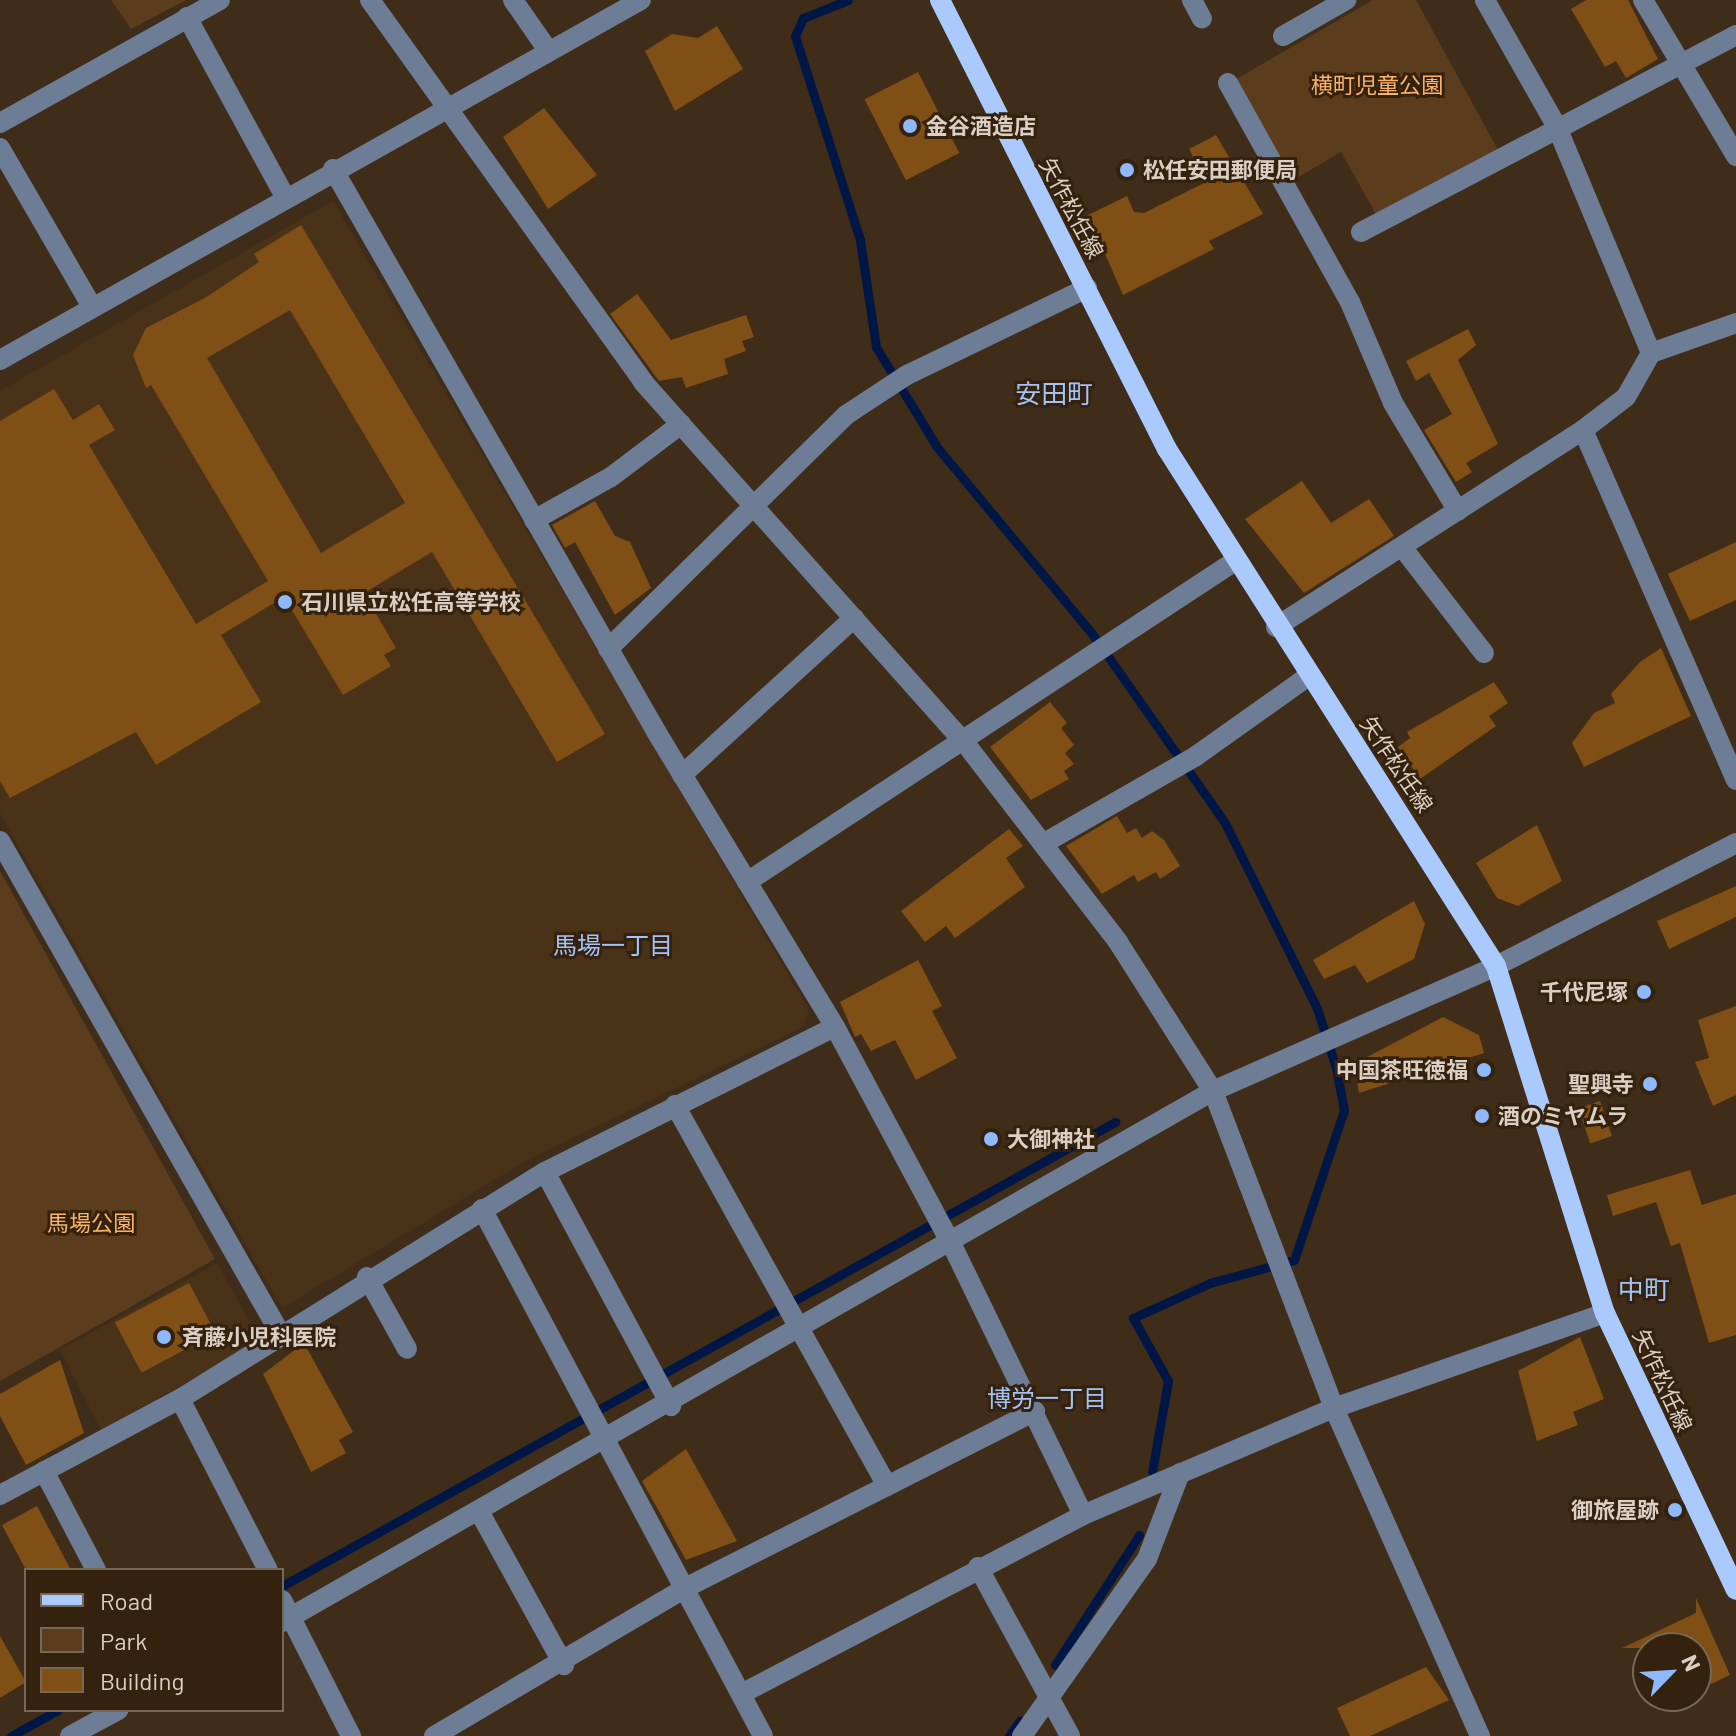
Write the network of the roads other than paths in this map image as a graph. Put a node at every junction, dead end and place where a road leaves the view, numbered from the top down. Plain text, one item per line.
1 (220, 0) edge
2 (370, 0) edge
3 (513, 0) edge
4 (641, 0) edge
5 (940, 0) edge
6 (1192, 0) edge
7 (1346, 0) edge
8 (1485, 0) edge
9 (1643, 0) edge
10 (187, 17) junction
11 (1202, 19) dead end
12 (1736, 35) edge
13 (1283, 36) dead end
14 (547, 49) junction
15 (1680, 64) junction
16 (1228, 83) dead end
17 (444, 106) junction
18 (0, 123) edge
19 (1557, 127) junction
20 (0, 148) edge
21 (1736, 156) edge
22 (333, 169) junction
23 (285, 197) junction
24 (1361, 232) dead end
25 (1087, 288) junction
26 (92, 307) junction
27 (1736, 323) edge
28 (1651, 353) junction
29 (0, 360) edge
30 (681, 424) junction
31 (1583, 430) junction
32 (750, 502) junction
33 (1458, 511) junction
34 (534, 520) junction
35 (1402, 547) junction
36 (1235, 561) junction
37 (854, 618) junction
38 (1276, 627) junction
39 (608, 649) junction
40 (1484, 653) dead end
41 (1307, 677) junction
42 (965, 743) junction
43 (682, 775) junction
44 (1736, 780) edge
45 (0, 841) edge
46 (1046, 842) junction
47 (1736, 843) edge
48 (747, 882) junction
49 (1496, 966) junction
50 (835, 1027) junction
51 (1213, 1091) junction
52 (675, 1105) junction
53 (545, 1172) junction
54 (482, 1209) junction
55 (952, 1245) junction
56 (367, 1277) junction
57 (1605, 1313) junction
58 (799, 1332) junction
59 (280, 1333) junction
60 (407, 1349) dead end
61 (180, 1399) junction
62 (671, 1406) junction
63 (1334, 1408) junction
64 (1035, 1411) junction
65 (608, 1442) junction
66 (44, 1471) junction
67 (1180, 1473) junction
68 (887, 1486) junction
69 (0, 1495) edge
70 (480, 1513) junction
71 (1083, 1515) junction
72 (978, 1567) junction
73 (95, 1568) edge
74 (267, 1568) edge
75 (687, 1587) junction
76 (1736, 1590) edge
77 (285, 1613) edge
78 (564, 1665) junction
79 (743, 1693) junction
80 (1048, 1695) junction
81 (114, 1712) edge
82 (70, 1736) edge
83 (351, 1736) edge
84 (434, 1736) edge
85 (763, 1736) edge
86 (1022, 1736) edge
87 (1070, 1736) edge
88 (1480, 1736) edge

1 - 10 street
2 - 17 street
3 - 14 street
4 - 14 street
5 - 25 main road, 矢作松任線
6 - 11 street
7 - 13 street
8 - 19 street
9 - 15 street
10 - 18 street
10 - 23 street
12 - 15 street
14 - 17 street
15 - 19 street
15 - 21 street
16 - 33 street
17 - 22 street
17 - 30 street
19 - 24 street
19 - 28 street
20 - 26 street
22 - 23 street
22 - 34 street
23 - 26 street
25 - 32 street
25 - 36 main road, 矢作松任線
26 - 29 street
27 - 28 street
28 - 31 street
30 - 32 street
30 - 34 street
31 - 33 street
31 - 44 street
32 - 37 street
32 - 39 street
33 - 35 street
34 - 39 street
35 - 38 street
35 - 40 street
36 - 38 main road, 矢作松任線
36 - 42 street
37 - 42 street
37 - 43 street
38 - 41 main road, 矢作松任線
39 - 43 street
41 - 46 street
41 - 49 main road, 矢作松任線
42 - 46 street
42 - 48 street
43 - 48 street
45 - 59 street
46 - 51 street
47 - 49 street
48 - 50 street
49 - 51 street
49 - 57 main road, 矢作松任線
50 - 52 street
50 - 55 street
51 - 55 street
51 - 63 street
52 - 53 street
52 - 58 street
53 - 54 street
53 - 62 street
54 - 56 street
54 - 65 street
55 - 58 street
55 - 64 street
56 - 59 street
56 - 60 street
57 - 63 street
57 - 76 main road, 矢作松任線
58 - 62 street
58 - 68 street
59 - 61 street
61 - 66 street
61 - 74 street
62 - 65 street
63 - 67 street
63 - 88 street
64 - 68 street
64 - 71 street
65 - 70 street
65 - 75 street
66 - 69 street
66 - 73 street
67 - 71 street
67 - 80 street
68 - 75 street
70 - 77 street
70 - 78 street
71 - 72 street
72 - 79 street
72 - 80 street
75 - 78 street
75 - 79 street
77 - 83 street
78 - 84 street
79 - 85 street
80 - 86 street
80 - 87 street
81 - 82 street

